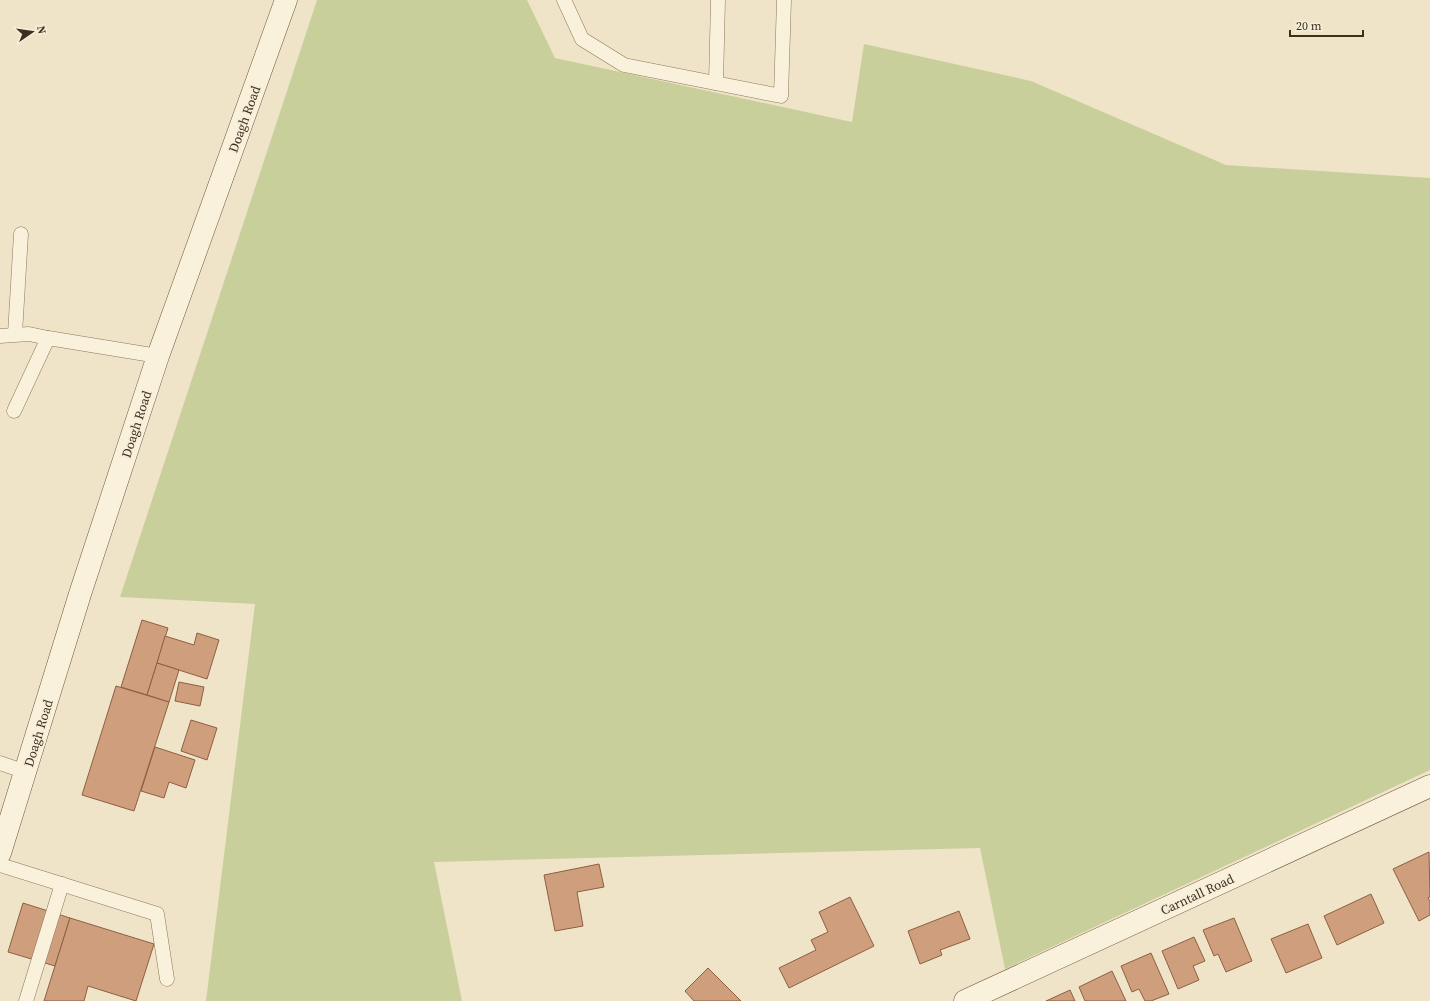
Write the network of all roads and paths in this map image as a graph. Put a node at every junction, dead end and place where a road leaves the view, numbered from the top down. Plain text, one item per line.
1 (286, 0) edge
2 (564, 0) edge
3 (718, 0) edge
4 (784, 0) edge
5 (716, 83) junction
6 (21, 234) dead end
7 (15, 334) junction
8 (0, 336) edge
9 (48, 338) junction
10 (158, 356) junction
11 (14, 411) dead end
12 (0, 764) edge
13 (26, 772) junction
14 (1430, 786) edge
15 (0, 853) edge
16 (0, 865) edge
17 (62, 884) junction
18 (167, 979) dead end
19 (26, 1001) edge
20 (965, 1001) edge

1 - 10 main road, Doagh Road
2 - 5 lane
3 - 5 lane
4 - 5 lane
6 - 7 lane
7 - 8 lane
7 - 9 lane
9 - 10 lane
9 - 11 lane
10 - 13 main road, Doagh Road
12 - 13 lane
13 - 15 main road, Doagh Road
14 - 20 main road, Carntall Road
16 - 17 lane
17 - 18 lane
17 - 19 lane

